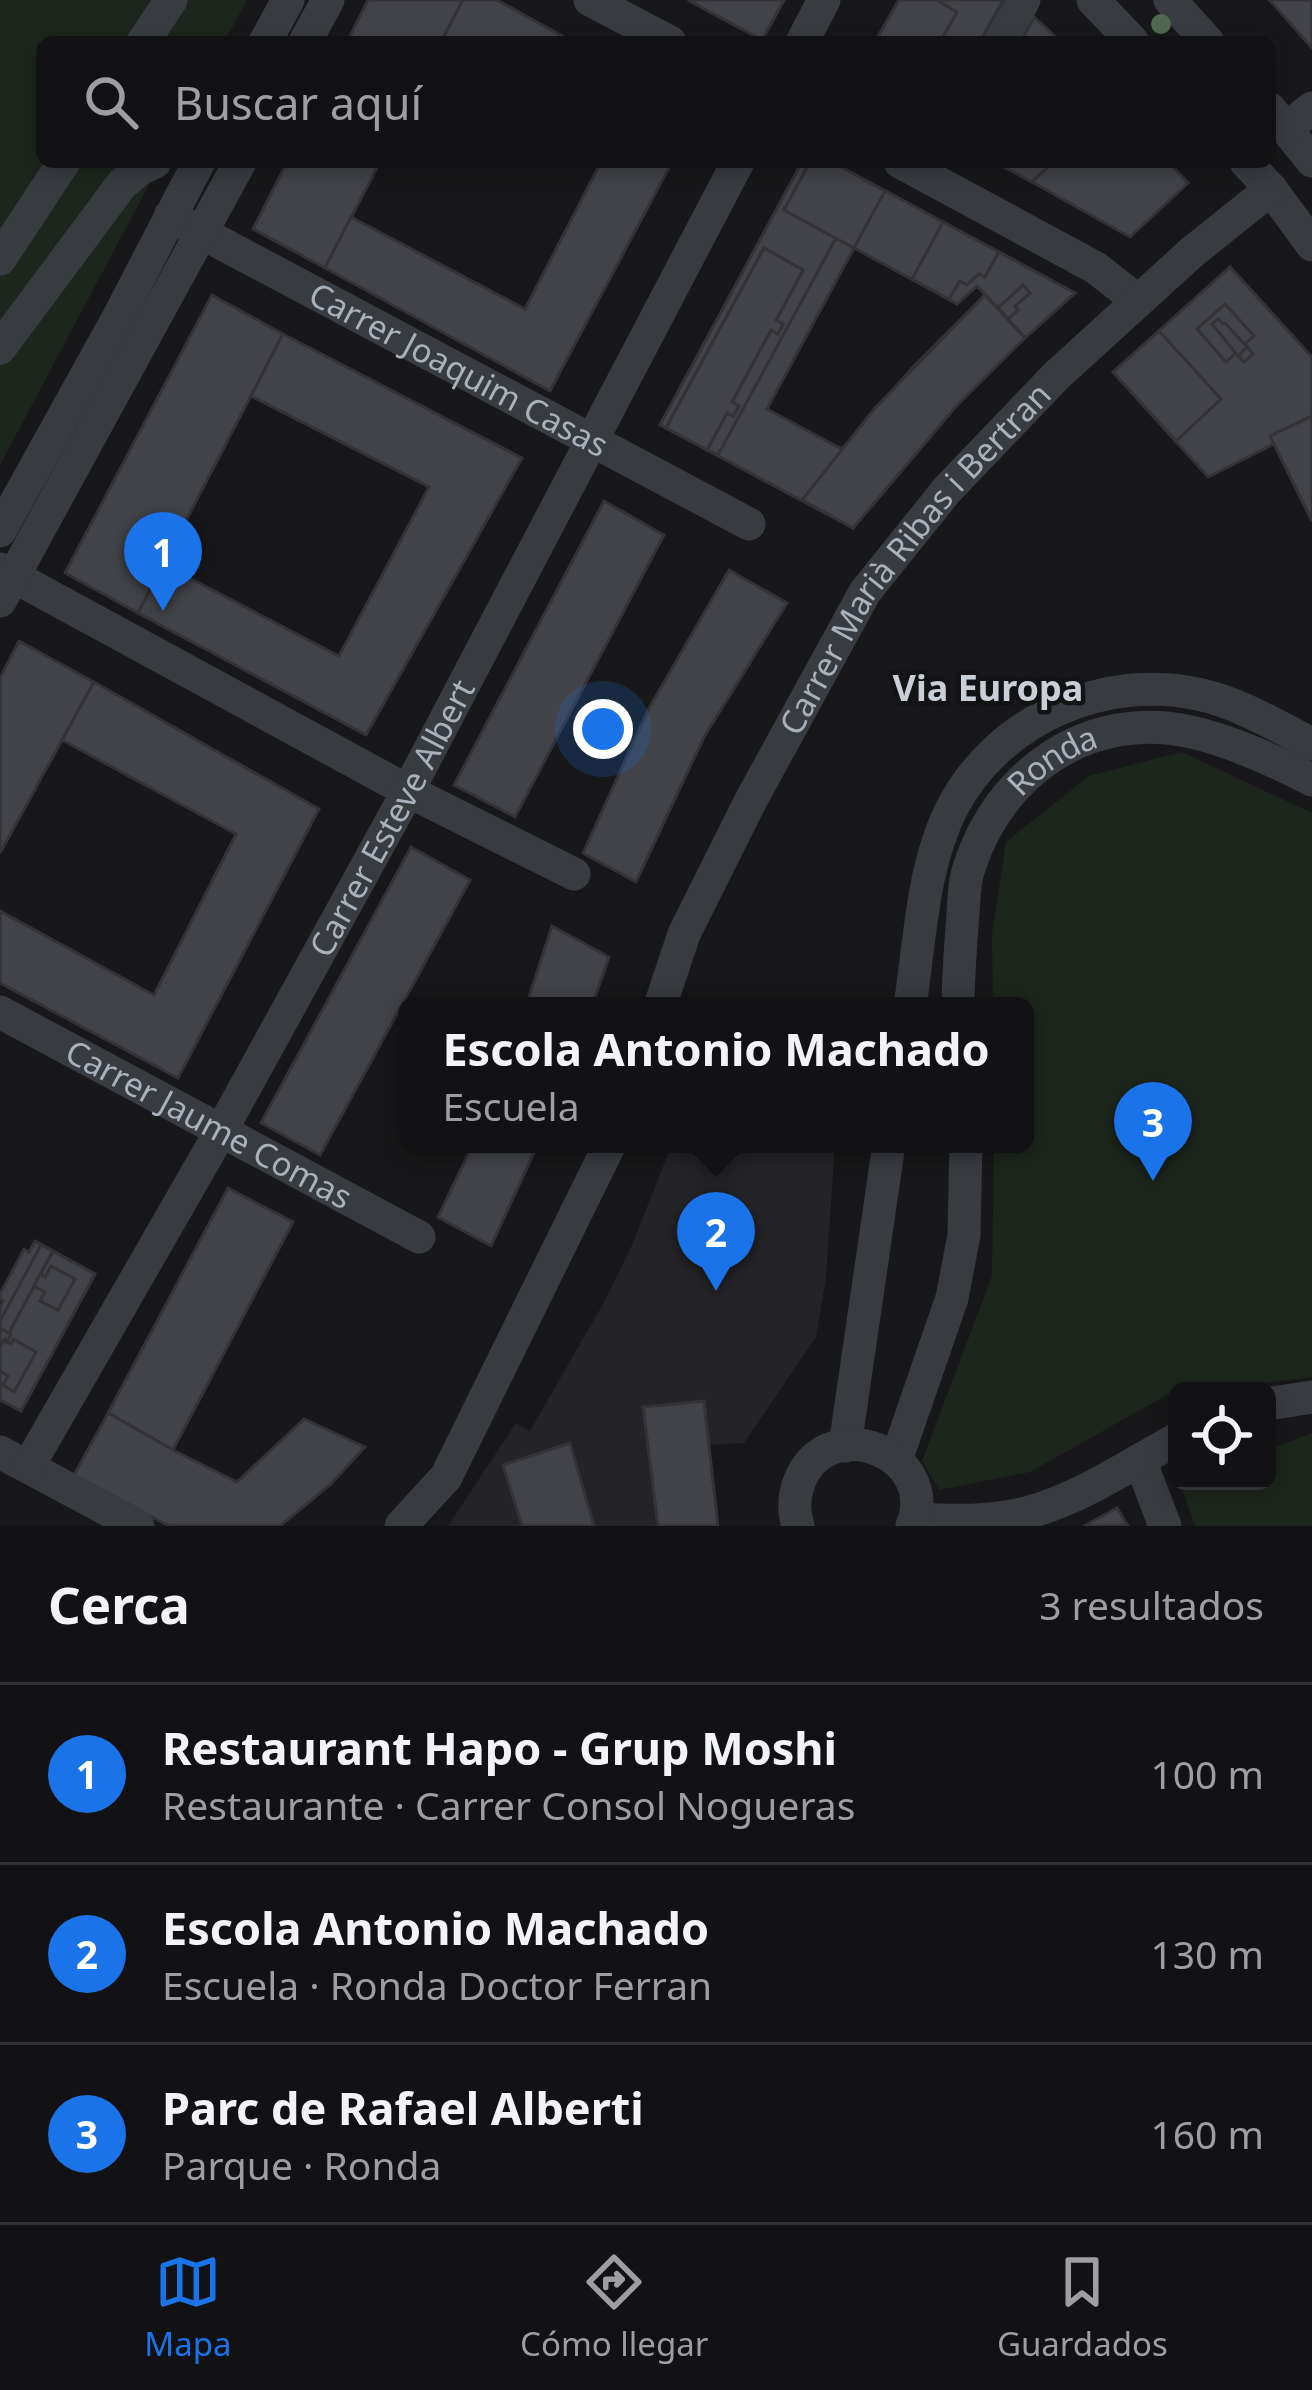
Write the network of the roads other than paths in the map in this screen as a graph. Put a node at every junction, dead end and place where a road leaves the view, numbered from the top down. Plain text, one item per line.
1 (171, 0) edge
2 (288, 0) edge
3 (328, 0) edge
4 (590, 0) edge
5 (824, 0) edge
6 (1024, 0) edge
7 (1093, 0) edge
8 (1169, 0) edge
9 (147, 36) edge
10 (269, 36) edge
11 (308, 36) edge
12 (659, 36) edge
13 (805, 36) edge
14 (1003, 36) edge
15 (1126, 36) edge
16 (1202, 36) edge
17 (1290, 115) edge
18 (1312, 160) edge
19 (60, 168) edge
20 (142, 168) edge
21 (187, 168) edge
22 (237, 168) edge
23 (735, 168) edge
24 (922, 168) edge
25 (1252, 168) edge
26 (1271, 189) junction
27 (170, 216) junction
28 (201, 232) junction
29 (1312, 244) edge
30 (0, 259) edge
31 (1138, 301) junction
32 (0, 348) edge
33 (593, 441) junction
34 (749, 524) dead end
35 (0, 531) edge
36 (5, 582) edge
37 (1312, 744) edge
38 (1312, 780) edge
39 (408, 790) junction
40 (574, 874) dead end
41 (663, 997) edge
42 (911, 997) edge
43 (958, 997) edge
44 (0, 1012) edge
45 (221, 1131) junction
46 (606, 1153) edge
47 (888, 1153) edge
48 (966, 1153) edge
49 (419, 1237) dead end
50 (1312, 1397) edge
51 (1276, 1403) edge
52 (1168, 1444) edge
53 (845, 1446) junction
54 (14, 1459) edge
55 (896, 1460) junction
56 (1140, 1460) junction
57 (914, 1523) edge
58 (138, 1526) edge
59 (401, 1526) edge
60 (798, 1526) edge
61 (1165, 1526) edge

1 - 9 street
2 - 10 street
3 - 11 street
4 - 12 street
5 - 13 street
6 - 14 street
7 - 15 street
8 - 16 street
17 - 18 street
19 - 30 street
20 - 32 street
21 - 27 street
22 - 28 street
23 - 33 street, Carrer Esteve Albert
24 - 31 street
25 - 26 street
26 - 29 street
26 - 31 street, Carrer Marià Ribas i Bertran
27 - 28 street, Carrer Joaquim Casas
27 - 35 street
28 - 33 street, Carrer Joaquim Casas
28 - 36 street
31 - 41 street, Carrer Marià Ribas i Bertran
33 - 34 street, Carrer Joaquim Casas
33 - 39 street, Carrer Esteve Albert
36 - 39 street
37 - 42 street
38 - 43 street, Ronda
39 - 40 street
39 - 45 street, Carrer Esteve Albert
44 - 45 street, Carrer Jaume Comas
45 - 49 street, Carrer Jaume Comas
45 - 54 street, Carrer Esteve Albert
46 - 59 street
47 - 53 street
48 - 55 street
50 - 51 street
52 - 56 street
53 - 55 street
53 - 60 street
54 - 58 street
55 - 57 street
56 - 57 street
56 - 61 street

